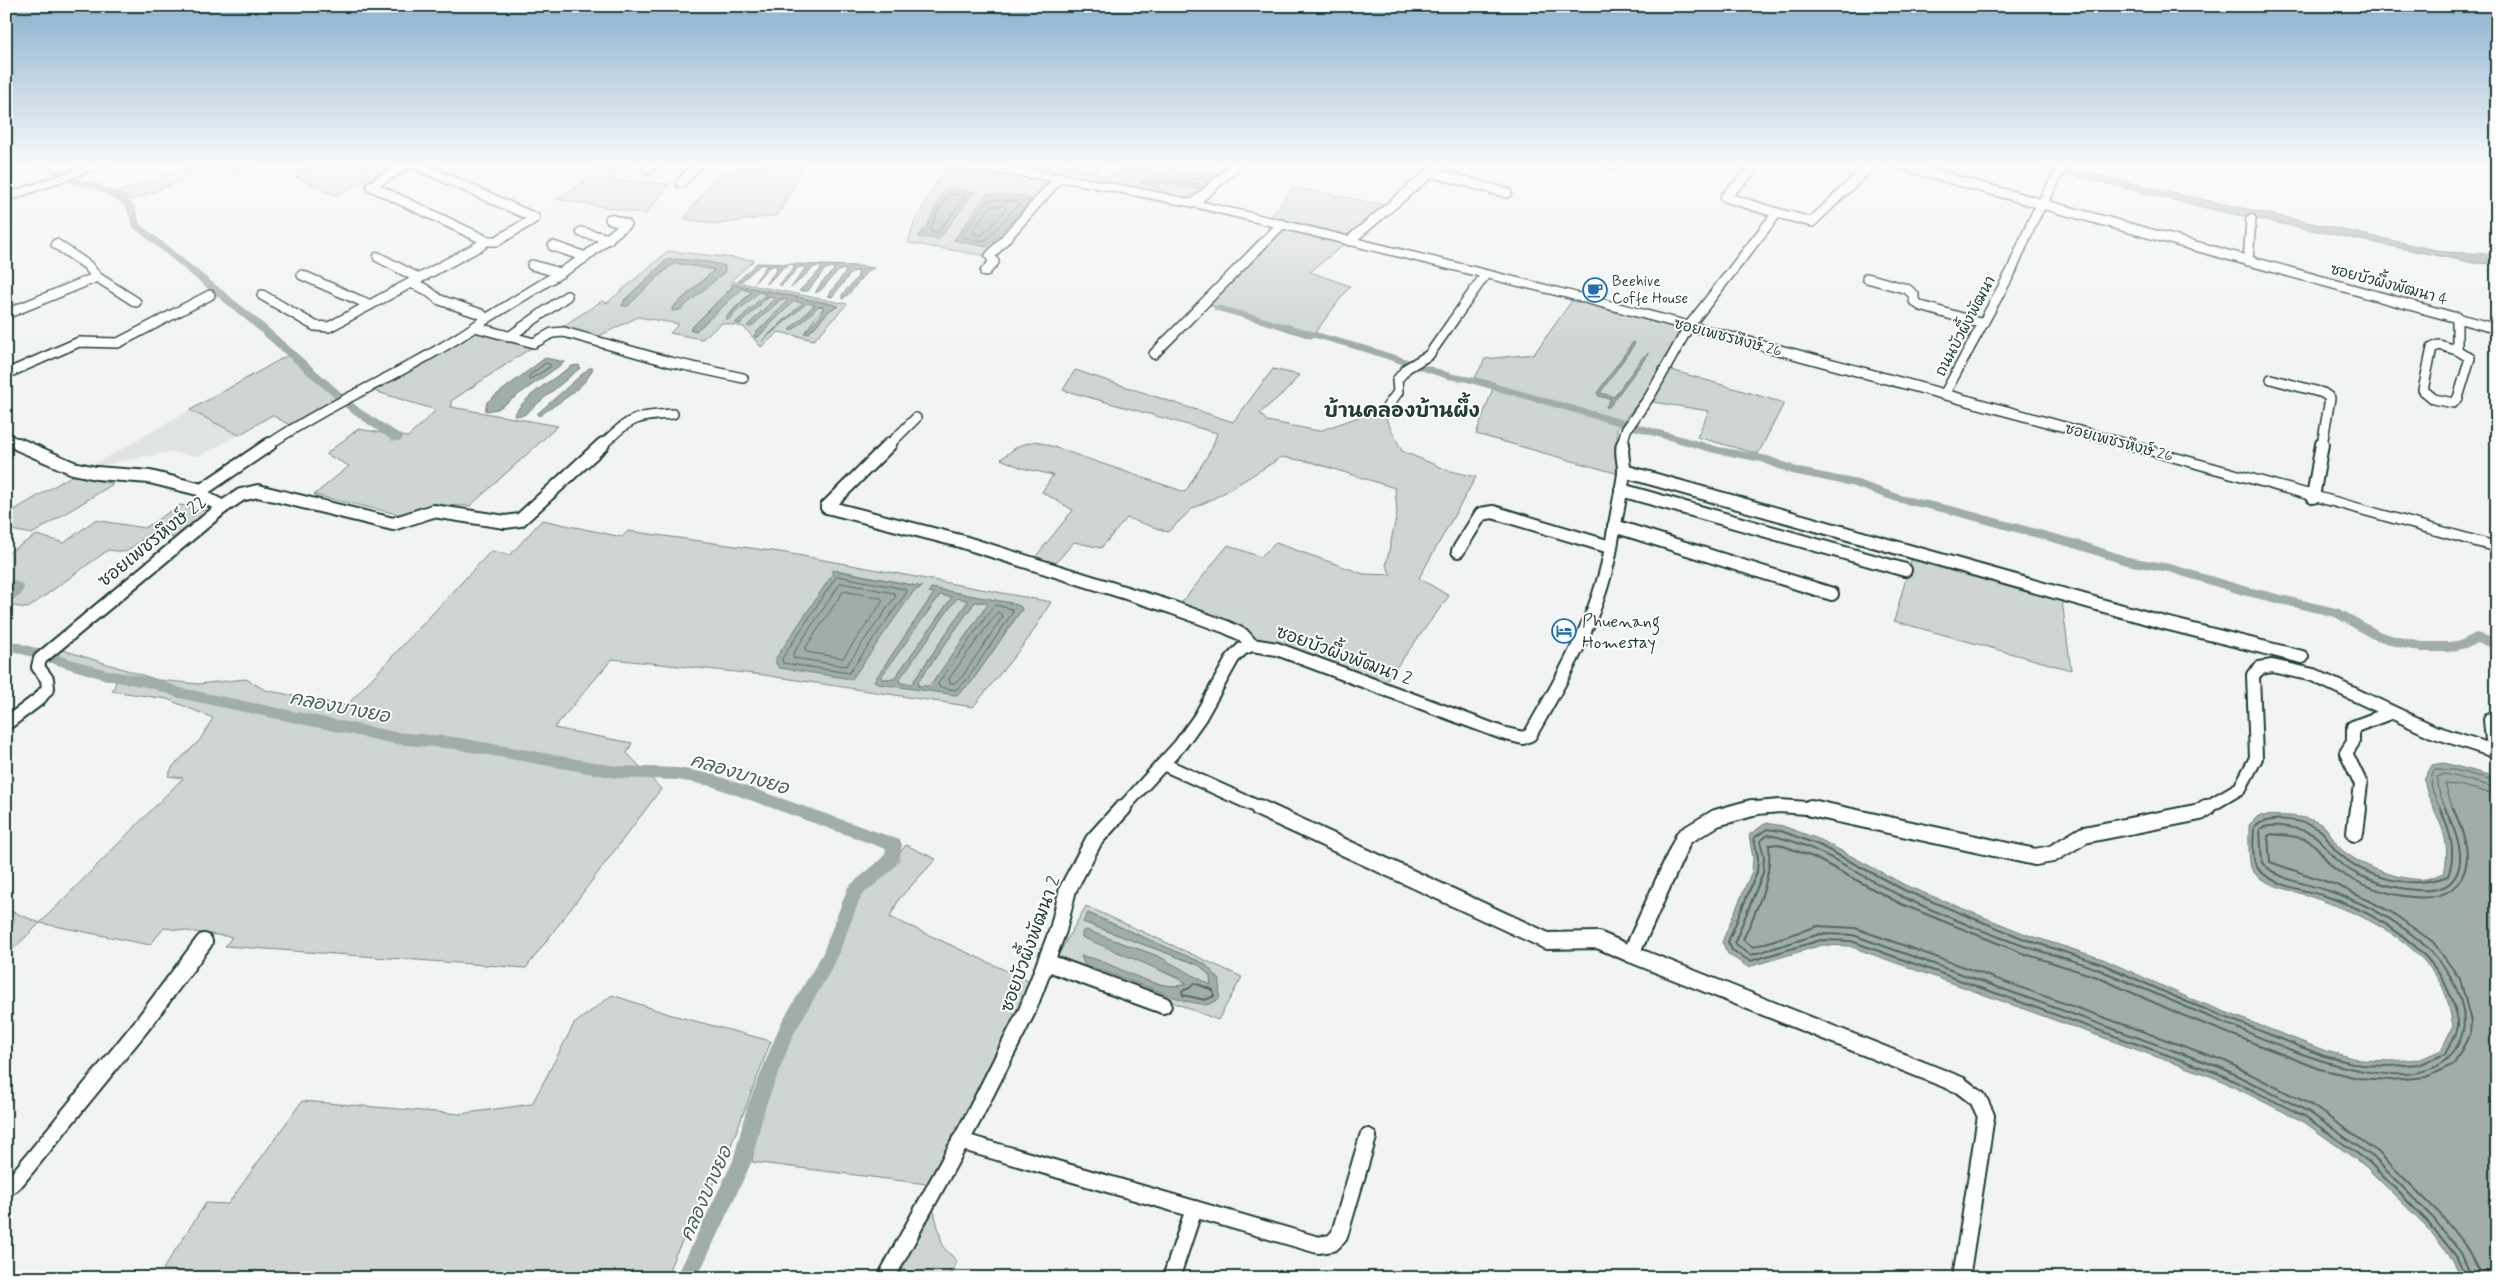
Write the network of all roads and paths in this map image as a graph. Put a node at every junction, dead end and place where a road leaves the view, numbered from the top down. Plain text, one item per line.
1 (449, 224) edge
2 (525, 224) edge
3 (626, 224) edge
4 (1018, 224) edge
5 (1282, 224) joint
6 (1369, 224) edge
7 (1768, 224) edge
8 (2033, 224) edge
9 (2112, 224) edge
10 (2251, 224) edge
11 (581, 232) dead end
12 (609, 240) junction
13 (484, 241) junction
14 (1349, 241) junction
15 (56, 244) dead end
16 (553, 246) dead end
17 (378, 257) dead end
18 (586, 257) junction
19 (2248, 261) junction
20 (532, 265) dead end
21 (986, 272) dead end
22 (560, 273) junction
23 (302, 275) dead end
24 (1485, 275) junction
25 (97, 278) junction
26 (1867, 278) dead end
27 (414, 280) junction
28 (210, 295) dead end
29 (262, 296) dead end
30 (567, 296) dead end
31 (136, 302) dead end
32 (370, 304) junction
33 (6, 314) edge
34 (2458, 317) junction
35 (486, 318) junction
36 (1983, 324) junction
37 (1689, 326) junction
38 (475, 327) junction
39 (2497, 329) edge
40 (509, 336) junction
41 (2457, 350) junction
42 (1154, 354) dead end
43 (6, 374) edge
44 (743, 378) dead end
45 (2271, 379) dead end
46 (1944, 395) junction
47 (1387, 407) dead end
48 (673, 414) dead end
49 (916, 418) dead end
50 (6, 438) edge
51 (1624, 471) junction
52 (202, 490) junction
53 (1621, 490) junction
54 (2313, 497) junction
55 (224, 507) junction
56 (1614, 526) junction
57 (2497, 547) edge
58 (1610, 548) junction
59 (1458, 551) dead end
60 (1905, 570) dead end
61 (1832, 594) dead end
62 (1252, 645) junction
63 (2302, 657) dead end
64 (2390, 713) junction
65 (2497, 722) edge
66 (6, 724) edge
67 (2497, 741) edge
68 (2497, 752) edge
69 (1163, 764) junction
70 (2355, 833) dead end
71 (204, 942) dead end
72 (1631, 954) junction
73 (1046, 962) junction
74 (1163, 1005) dead end
75 (1368, 1137) dead end
76 (960, 1142) junction
77 (6, 1188) edge
78 (1194, 1209) junction
79 (886, 1278) edge
80 (1171, 1278) edge
81 (1961, 1278) edge

1 - 13 street
2 - 13 street
3 - 12 street
4 - 21 street
5 - 14 street, ซอยเพชรหึงษ์ 26
5 - 42 street
6 - 14 street
7 - 37 street, ซอยบัวผึ้งพัฒนา 2
8 - 36 street, ถนนบัวผึ้งพัฒนา
9 - 19 street, ซอยบัวผึ้งพัฒนา 4
10 - 19 street
11 - 12 street
12 - 18 street
13 - 27 street
14 - 24 street, ซอยเพชรหึงษ์ 26
15 - 25 street
16 - 18 street
17 - 27 street
18 - 22 street
19 - 34 street, ซอยบัวผึ้งพัฒนา 4
20 - 22 street
22 - 35 street
23 - 32 street
24 - 37 street, ซอยเพชรหึงษ์ 26
24 - 47 street
25 - 31 street
25 - 33 street
26 - 36 street
27 - 32 street
27 - 35 street
28 - 43 street
29 - 32 street
30 - 40 street
34 - 39 street, ซอยบัวผึ้งพัฒนา 4
34 - 41 street
35 - 38 street
36 - 46 street, ถนนบัวผึ้งพัฒนา
37 - 46 street, ซอยเพชรหึงษ์ 26
37 - 51 street, ซอยบัวผึ้งพัฒนา 2
38 - 40 street
38 - 52 street
40 - 44 street
41 - 41 street
45 - 54 street
46 - 54 street, ซอยเพชรหึงษ์ 26
48 - 55 street
49 - 62 street
50 - 52 street, ซอยเพชรหึงษ์ 22
51 - 53 street, ซอยบัวผึ้งพัฒนา 2
51 - 63 street
52 - 55 street, ซอยเพชรหึงษ์ 22
53 - 56 street, ซอยบัวผึ้งพัฒนา 2
53 - 60 street
54 - 57 street, ซอยเพชรหึงษ์ 26
55 - 66 street, ซอยเพชรหึงษ์ 22
56 - 58 street, ซอยบัวผึ้งพัฒนา 2
56 - 61 street
58 - 59 street
58 - 62 street, ซอยบัวผึ้งพัฒนา 2
62 - 69 street, ซอยบัวผึ้งพัฒนา 2
64 - 68 street
64 - 70 street
64 - 72 street
65 - 67 street
69 - 72 street
69 - 73 street, ซอยบัวผึ้งพัฒนา 2
71 - 77 street
72 - 81 street
73 - 74 street
73 - 76 street, ซอยบัวผึ้งพัฒนา 2
75 - 78 street
76 - 78 street
76 - 79 street, ซอยบัวผึ้งพัฒนา 2
78 - 80 street

